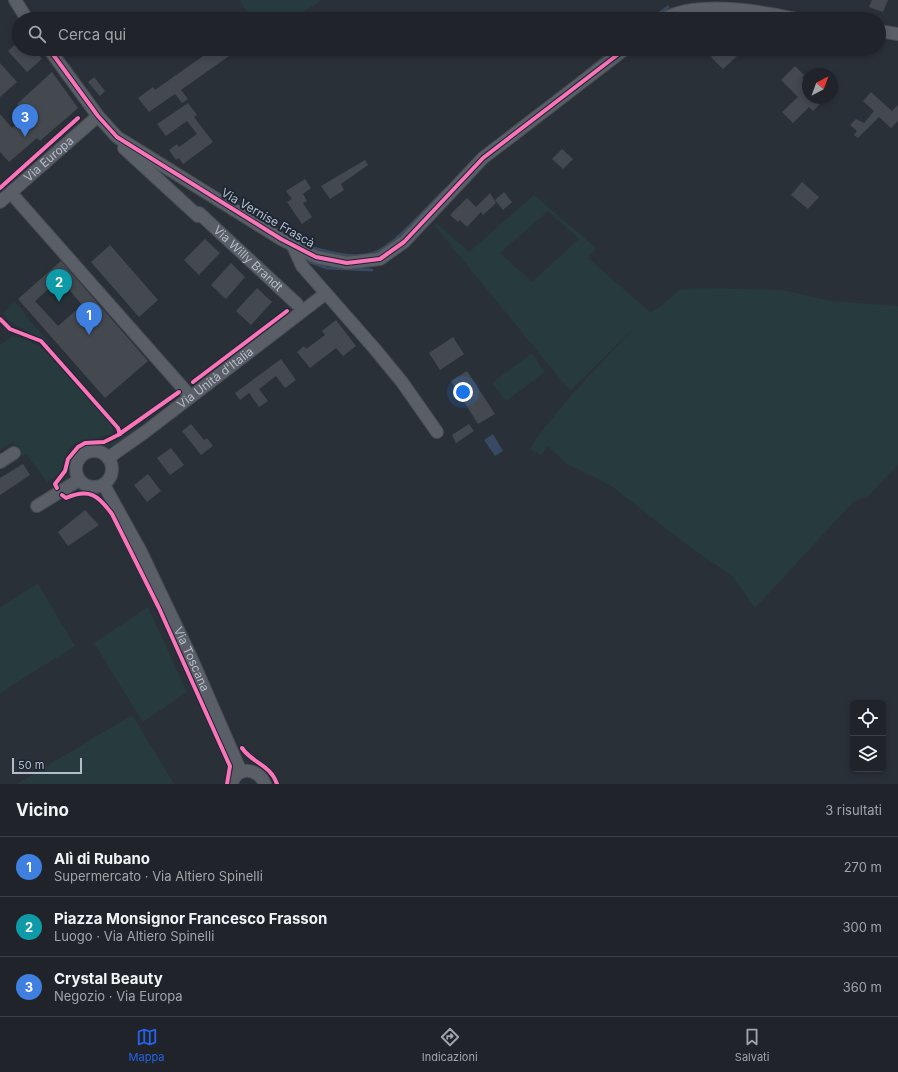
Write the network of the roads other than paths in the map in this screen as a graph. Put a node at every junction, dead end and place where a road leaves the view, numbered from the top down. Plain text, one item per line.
1 (15, 0) edge
2 (23, 12) edge
3 (680, 12) edge
4 (766, 12) edge
5 (886, 33) edge
6 (898, 34) edge
7 (54, 56) edge
8 (616, 56) edge
9 (98, 116) junction
10 (118, 137) junction
11 (10, 193) junction
12 (0, 202) edge
13 (199, 214) joint
14 (293, 246) junction
15 (321, 297) dead end
16 (297, 304) dead end
17 (190, 396) junction
18 (437, 432) dead end
19 (14, 453) dead end
20 (108, 458) junction
21 (0, 462) edge
22 (79, 480) junction
23 (104, 485) junction
24 (36, 506) dead end
25 (241, 772) junction
26 (232, 784) edge
27 (265, 784) edge

1 - 2 street
3 - 4 street
5 - 6 street
7 - 9 street, Via Vernise Frascà
8 - 14 street, Via Vernise Frascà
9 - 10 street, Via Vernise Frascà
9 - 11 street, Via Europa
10 - 13 street, Via Vernise Frascà
10 - 14 street, Via Vernise Frascà
11 - 12 street, Via Europa
11 - 17 street
13 - 16 street, Via Willy Brandt
14 - 18 street, Via Vernise Frascà
15 - 17 street, Via Unità d'Italia
17 - 20 street, Via Unità d'Italia
19 - 21 street
20 - 22 street
20 - 23 street
22 - 23 street
22 - 24 street
23 - 25 street, Via Toscana
25 - 26 street
25 - 27 street

